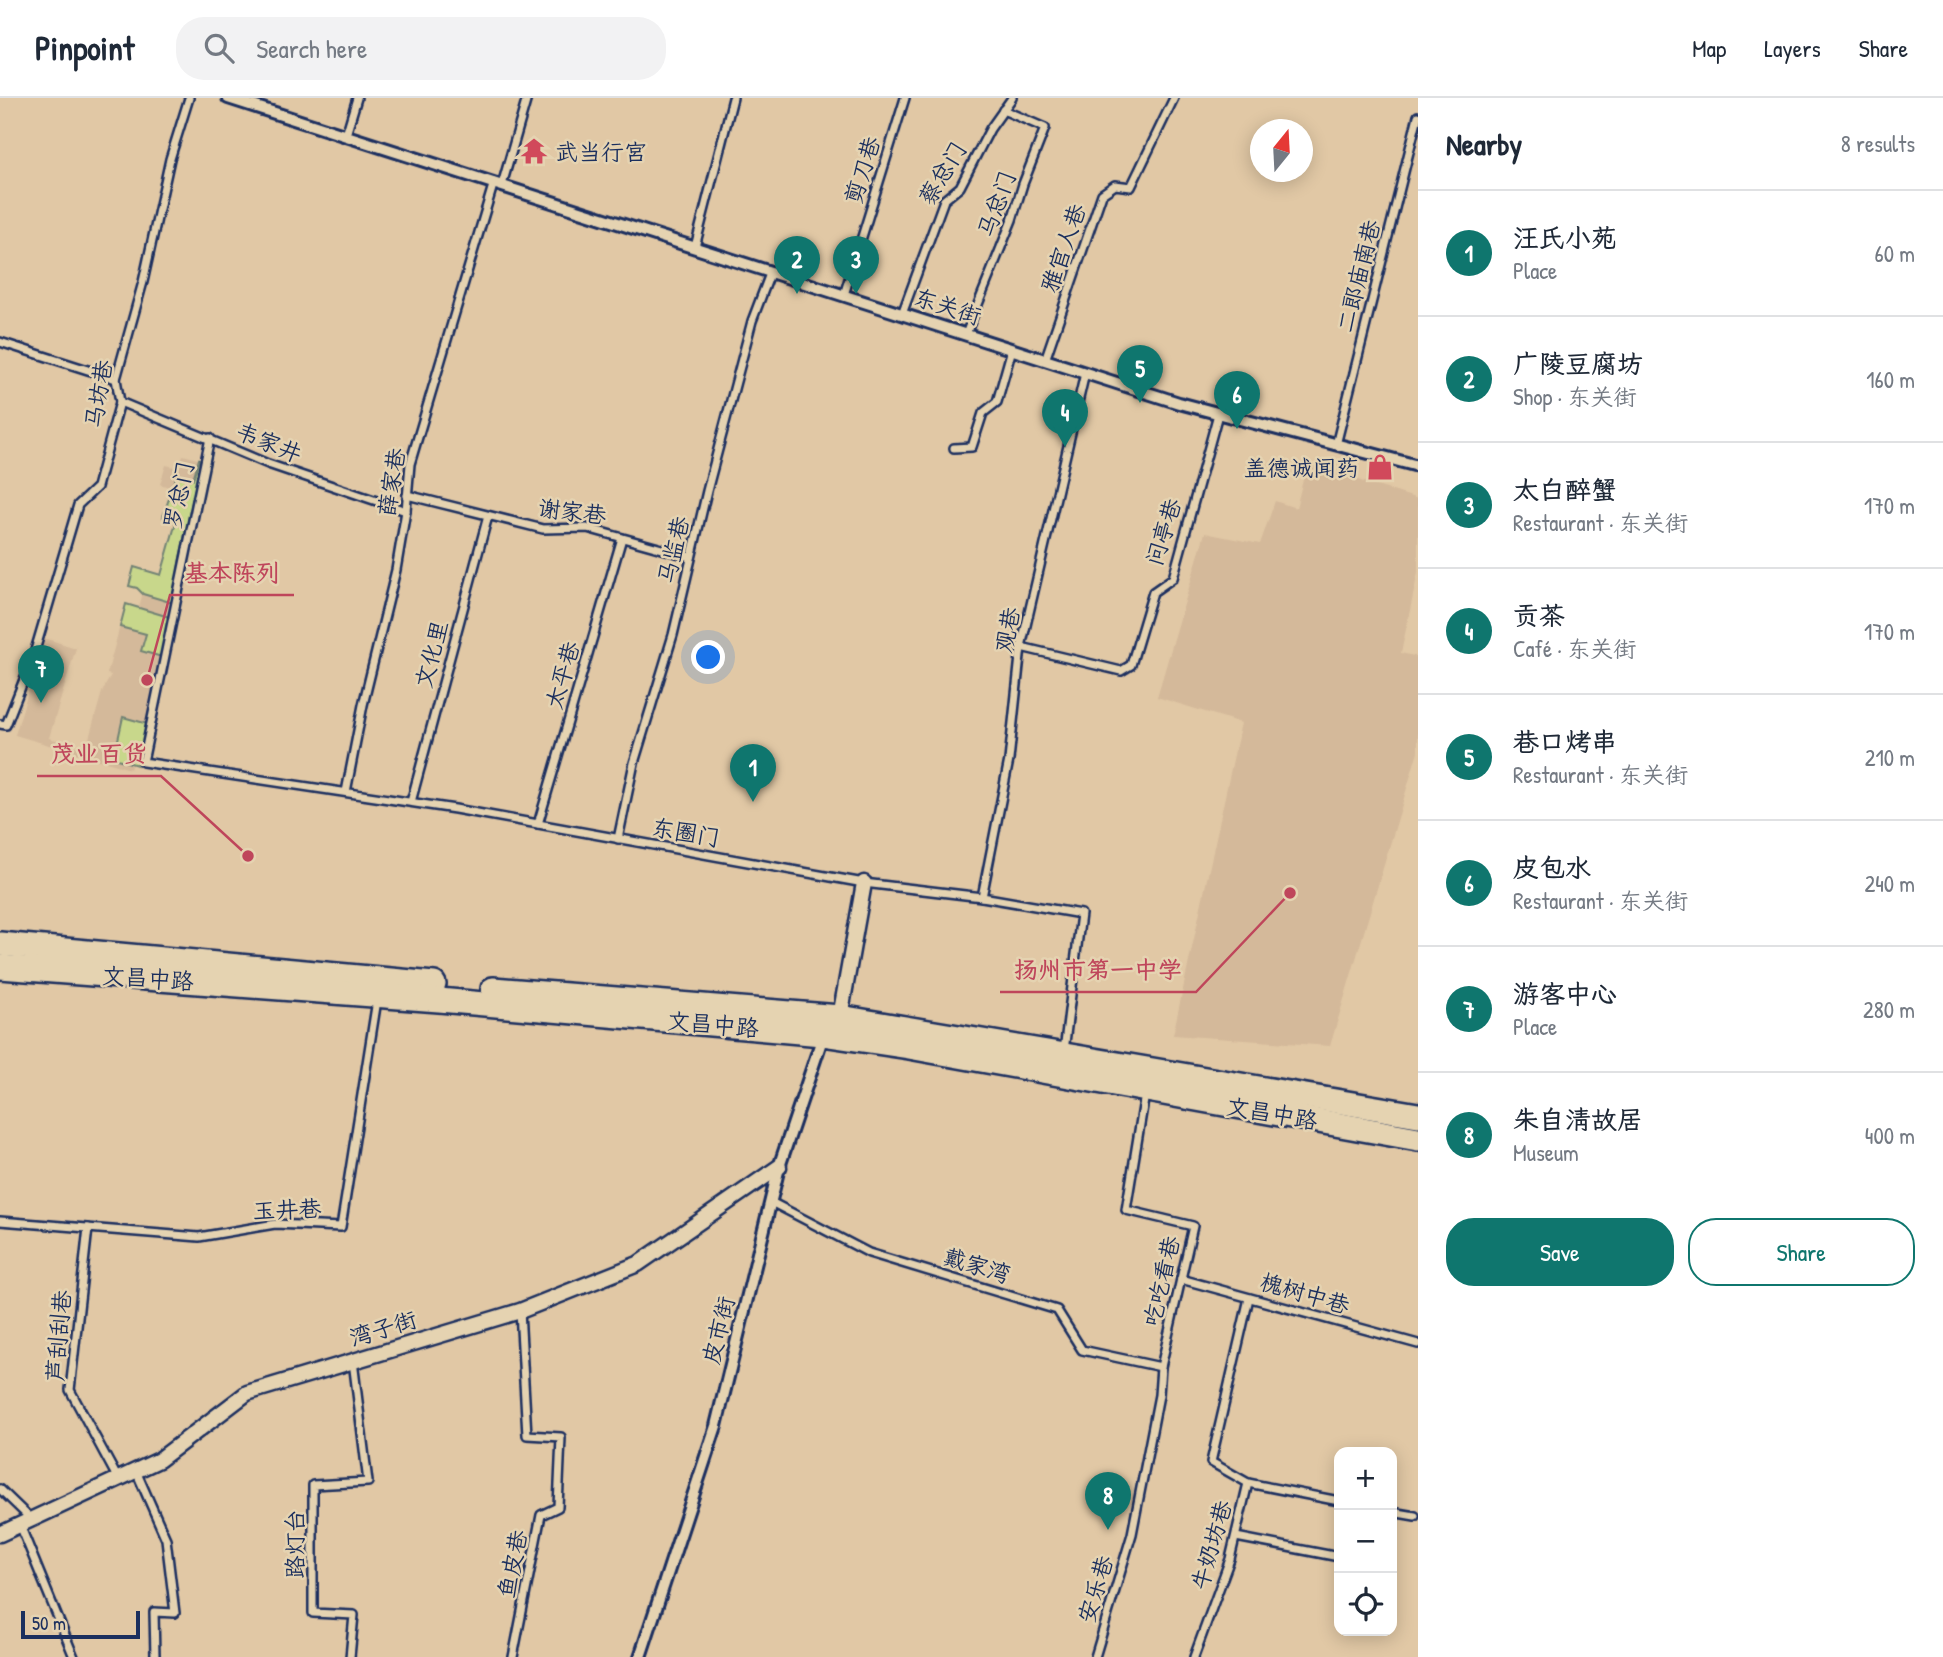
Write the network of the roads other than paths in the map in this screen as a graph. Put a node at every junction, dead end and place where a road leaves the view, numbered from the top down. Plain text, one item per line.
1 (189, 98) edge
2 (228, 98) edge
3 (357, 98) edge
4 (527, 98) edge
5 (733, 98) edge
6 (905, 98) edge
7 (1012, 98) edge
8 (1174, 98) edge
9 (1003, 110) junction
10 (1418, 116) edge
11 (346, 135) junction
12 (498, 184) junction
13 (695, 247) junction
14 (771, 271) junction
15 (844, 295) junction
16 (902, 314) junction
17 (966, 334) junction
18 (0, 342) edge
19 (1012, 349) junction
20 (1045, 360) junction
21 (1085, 373) junction
22 (116, 379) junction
23 (120, 402) junction
24 (1219, 414) junction
25 (209, 438) junction
26 (1336, 445) junction
27 (954, 448) dead end
28 (1418, 466) edge
29 (407, 495) junction
30 (406, 511) junction
31 (488, 516) junction
32 (622, 538) junction
33 (691, 557) junction
34 (1021, 647) junction
35 (3, 725) edge
36 (143, 762) joint
37 (346, 792) junction
38 (411, 802) junction
39 (538, 824) junction
40 (618, 839) junction
41 (864, 883) junction
42 (982, 897) junction
43 (0, 944) edge
44 (0, 967) edge
45 (377, 995) junction
46 (840, 1017) junction
47 (822, 1034) junction
48 (1064, 1055) junction
49 (1146, 1090) junction
50 (1418, 1115) edge
51 (1418, 1139) edge
52 (779, 1167) junction
53 (771, 1202) junction
54 (0, 1220) edge
55 (88, 1228) junction
56 (1181, 1279) junction
57 (1249, 1298) junction
58 (520, 1311) junction
59 (1418, 1344) edge
60 (353, 1360) junction
61 (1161, 1367) junction
62 (136, 1471) junction
63 (118, 1479) junction
64 (1248, 1483) junction
65 (0, 1489) edge
66 (1334, 1500) edge
67 (1397, 1512) edge
68 (1415, 1516) dead end
69 (26, 1522) junction
70 (0, 1534) edge
71 (1236, 1537) junction
72 (1334, 1557) edge
73 (74, 1657) edge
74 (155, 1657) edge
75 (351, 1657) edge
76 (513, 1657) edge
77 (640, 1657) edge
78 (1095, 1657) edge
79 (1194, 1657) edge

1 - 22 lane, 马坊巷
2 - 11 street, 东关街
3 - 11 lane
4 - 12 lane, 薛家巷
5 - 13 lane
6 - 15 lane, 剪刀巷
7 - 9 lane, 蔡总门
8 - 20 lane, 雅官人巷
9 - 16 lane, 蔡总门
9 - 17 lane, 马总门
10 - 26 lane, 二郎庙南巷
11 - 12 street, 东关街
12 - 13 street, 东关街
12 - 29 lane, 薛家巷
13 - 14 street, 东关街
14 - 15 street, 东关街
14 - 33 lane, 马监巷
15 - 16 street, 东关街
16 - 17 street, 东关街
17 - 19 street, 东关街
18 - 22 lane
19 - 20 street, 东关街
19 - 27 lane
20 - 21 street, 东关街
21 - 24 street, 东关街
21 - 34 lane, 观巷
22 - 23 lane, 马坊巷
23 - 25 lane, 韦家井
23 - 35 lane, 马坊巷
24 - 26 street, 东关街
24 - 34 lane, 问亭巷
25 - 30 lane, 韦家井
25 - 36 lane, 罗总门
26 - 28 street, 东关街
29 - 30 lane, 薛家巷
29 - 31 lane, 谢家巷
30 - 37 lane, 薛家巷
31 - 32 lane, 谢家巷
31 - 38 lane, 文化里
32 - 33 lane, 谢家巷
32 - 39 lane, 太平巷
33 - 40 lane, 马监巷
34 - 42 lane, 观巷
36 - 37 lane, 东圈门
37 - 38 lane, 东圈门
38 - 39 lane, 东圈门
39 - 40 lane, 东圈门
40 - 41 lane, 东圈门
41 - 42 lane, 东圈门
41 - 46 street
42 - 48 lane, 东圈门
43 - 46 main road, 文昌中路
44 - 45 main road, 文昌中路
45 - 47 main road, 文昌中路
45 - 55 lane, 玉井巷
46 - 47 street, 皮市街
46 - 48 main road, 文昌中路
47 - 49 main road, 文昌中路
47 - 52 street, 皮市街
48 - 50 main road, 文昌中路
49 - 51 main road, 文昌中路
49 - 56 lane, 吃吃看巷
52 - 53 street, 皮市街
52 - 58 street, 湾子街
53 - 61 lane, 戴家湾
53 - 77 street, 皮市街
54 - 55 lane, 玉井巷
55 - 63 lane, 芦刮刮巷
56 - 57 lane, 槐树中巷
56 - 61 lane, 吃吃看巷
57 - 59 lane, 槐树中巷
57 - 64 lane, 牛奶坊巷
58 - 60 street, 湾子街
58 - 76 lane, 鱼皮巷
60 - 62 street, 湾子街
60 - 75 lane, 路灯台
61 - 78 lane, 安乐巷
62 - 63 street, 湾子街
62 - 74 lane
63 - 69 street, 湾子街
64 - 66 lane
64 - 71 lane, 牛奶坊巷
65 - 69 lane
67 - 68 lane
69 - 70 street, 湾子街
69 - 73 lane
71 - 72 lane
71 - 79 lane, 牛奶坊巷

